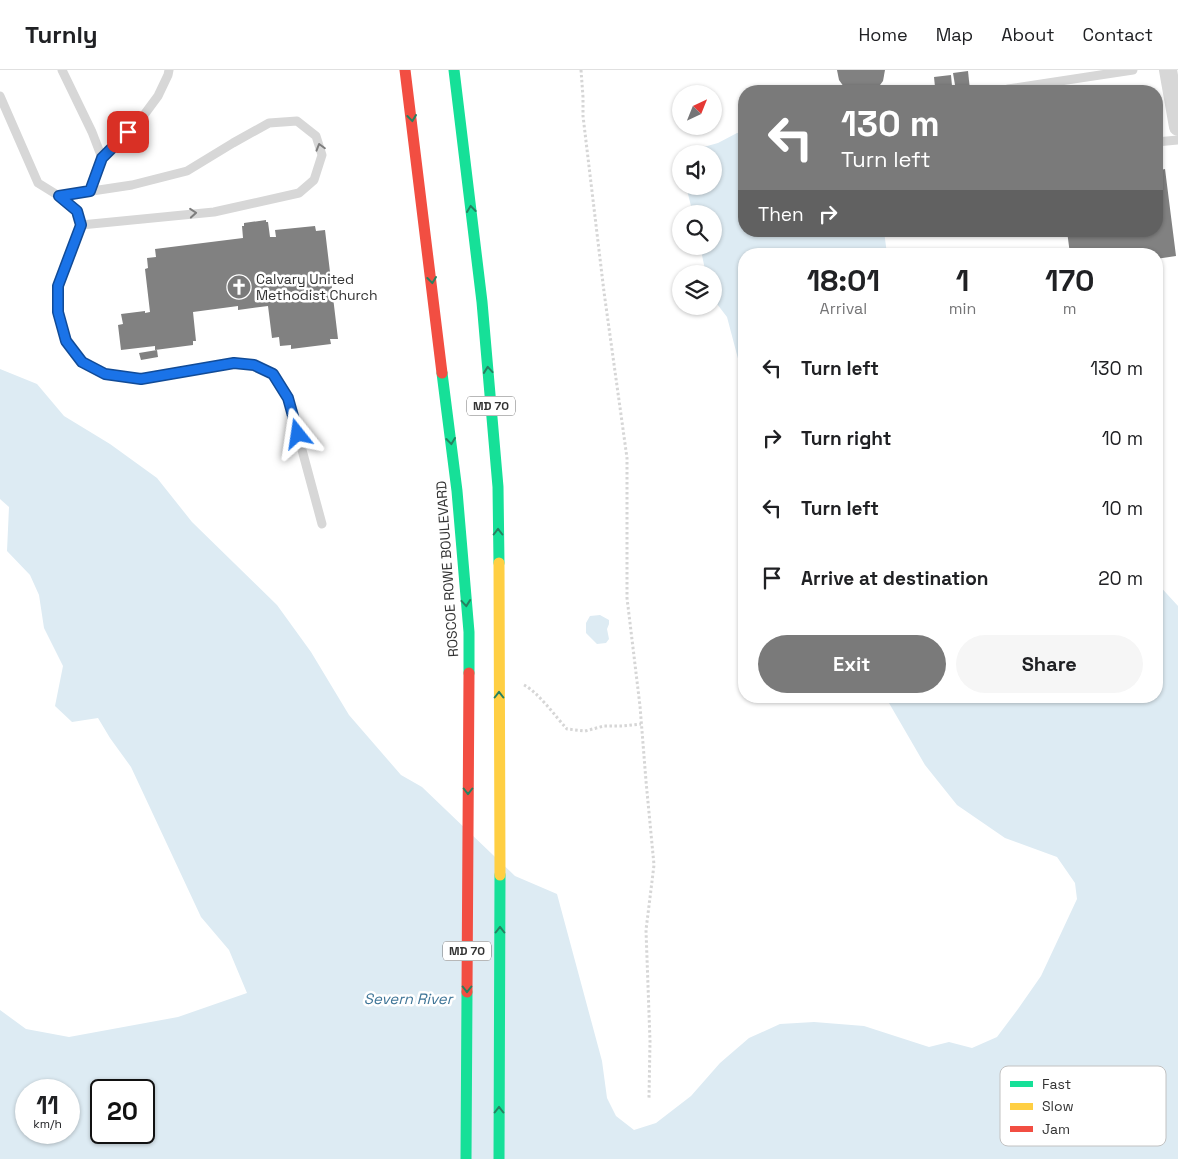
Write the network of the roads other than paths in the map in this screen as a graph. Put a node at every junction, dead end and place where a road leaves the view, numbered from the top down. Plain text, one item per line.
1 (62, 70) edge
2 (169, 70) edge
3 (405, 70) edge
4 (454, 70) edge
5 (1133, 70) edge
6 (1168, 70) edge
7 (1034, 85) edge
8 (0, 96) edge
9 (1178, 127) edge
10 (1178, 140) edge
11 (1163, 141) edge
12 (102, 158) junction
13 (90, 191) junction
14 (59, 196) junction
15 (81, 225) junction
16 (322, 524) dead end
17 (466, 1159) edge
18 (500, 1159) edge

1 - 12 lane
2 - 12 lane
3 -> 17 main road, ROSCOE ROWE BOULEVARD / MD 70
18 -> 4 main road, MD 70
5 - 7 lane
6 - 9 street
8 - 14 lane
10 - 11 lane
12 - 13 lane
13 - 14 lane
15 -> 13 lane
14 - 15 lane
15 - 16 lane

